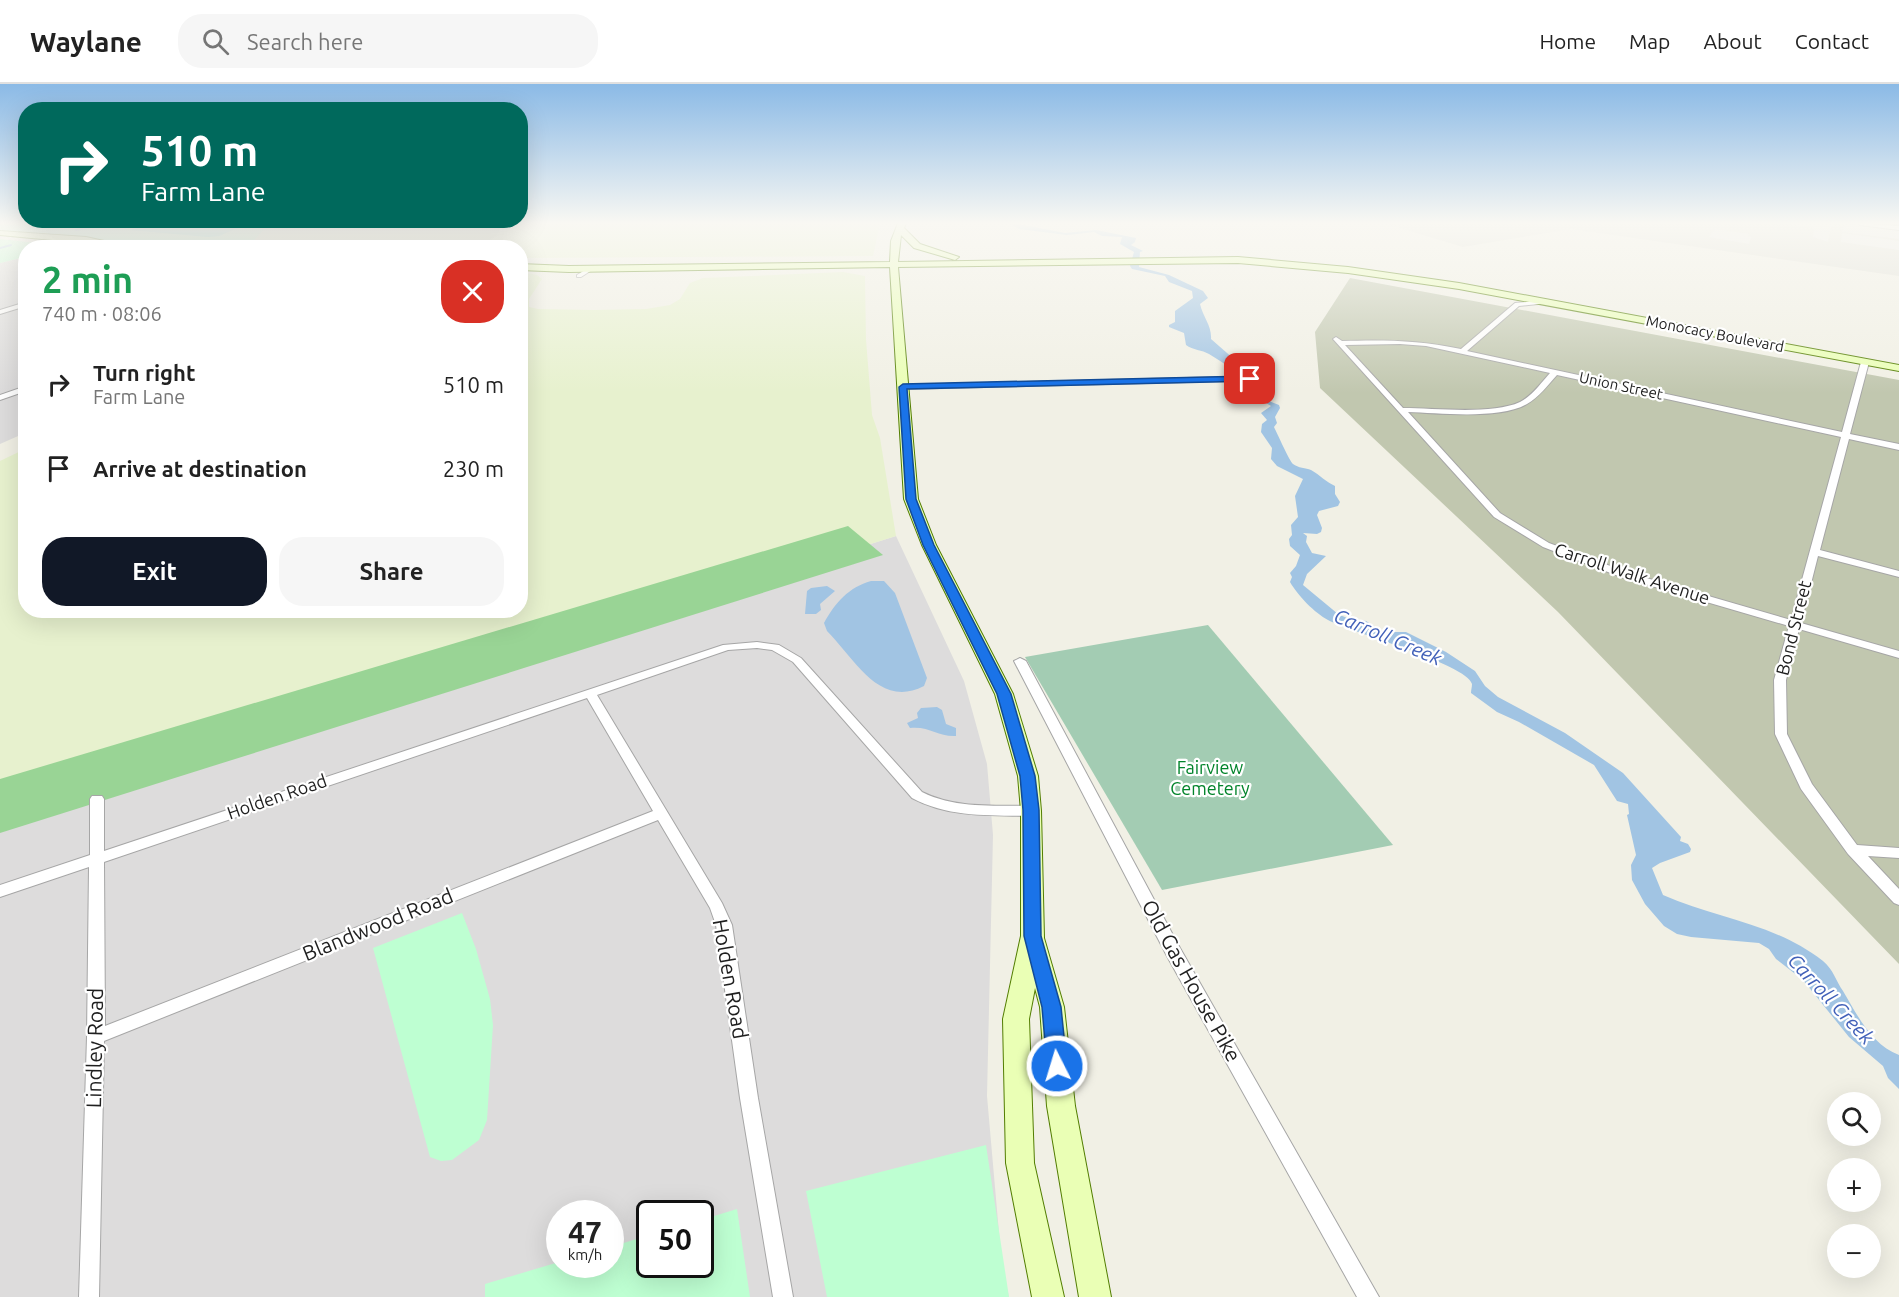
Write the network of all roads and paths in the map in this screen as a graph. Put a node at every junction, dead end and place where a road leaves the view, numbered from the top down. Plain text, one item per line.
1 (895, 280) edge
2 (1409, 280) edge
3 (1507, 295) junction
4 (1546, 302) junction
5 (1517, 304) junction
6 (18, 306) edge
7 (0, 312) edge
8 (1338, 341) joint
9 (1462, 352) junction
10 (1865, 362) junction
11 (1899, 368) edge
12 (1555, 372) junction
13 (1264, 378) dead end
14 (903, 387) junction
15 (18, 391) edge
16 (0, 398) edge
17 (1402, 410) junction
18 (1845, 435) junction
19 (1899, 447) edge
20 (1814, 552) junction
21 (1899, 574) edge
22 (1795, 625) junction
23 (1899, 656) edge
24 (1020, 661) dead end
25 (589, 692) junction
26 (97, 799) dead end
27 (1031, 810) junction
28 (661, 813) junction
29 (1853, 850) junction
30 (1899, 853) edge
31 (98, 860) junction
32 (0, 891) edge
33 (1899, 899) edge
34 (1032, 936) junction
35 (96, 1037) junction
36 (89, 1297) edge
37 (783, 1297) edge
38 (1048, 1297) edge
39 (1095, 1297) edge
40 (1369, 1297) edge

1 - 14 main road
2 - 3 main road, Monocacy Boulevard
3 - 4 main road, Monocacy Boulevard
3 - 5 street
4 - 5 street
4 - 10 main road, Monocacy Boulevard
5 - 9 street
6 - 7 street
8 - 9 street, Union Street
8 - 17 street, Carroll Walk Avenue
9 - 12 street, Union Street
10 - 11 main road, Monocacy Boulevard
10 - 18 street, Bond Street
12 - 17 street
12 - 18 street, Union Street
13 - 14 street
14 - 27 main road
15 - 16 street
17 - 22 street, Carroll Walk Avenue
18 - 19 street, Union Street
18 - 20 street, Bond Street
20 - 21 street
20 - 22 street, Bond Street
22 - 23 street, Carroll Walk Avenue
22 - 29 street, Bond Street
24 - 40 street, Old Gas House Pike
25 - 27 street, Holden Road
25 - 28 street, Holden Road
25 - 31 street, Holden Road
26 - 31 street, Lindley Road
27 - 34 main road
28 - 35 street, Blandwood Road
28 - 37 street, Holden Road
29 - 30 street
29 - 33 street, Bond Street
31 - 32 street, Holden Road
31 - 35 street, Lindley Road
34 - 38 main road
34 - 39 main road
35 - 36 street, Lindley Road

